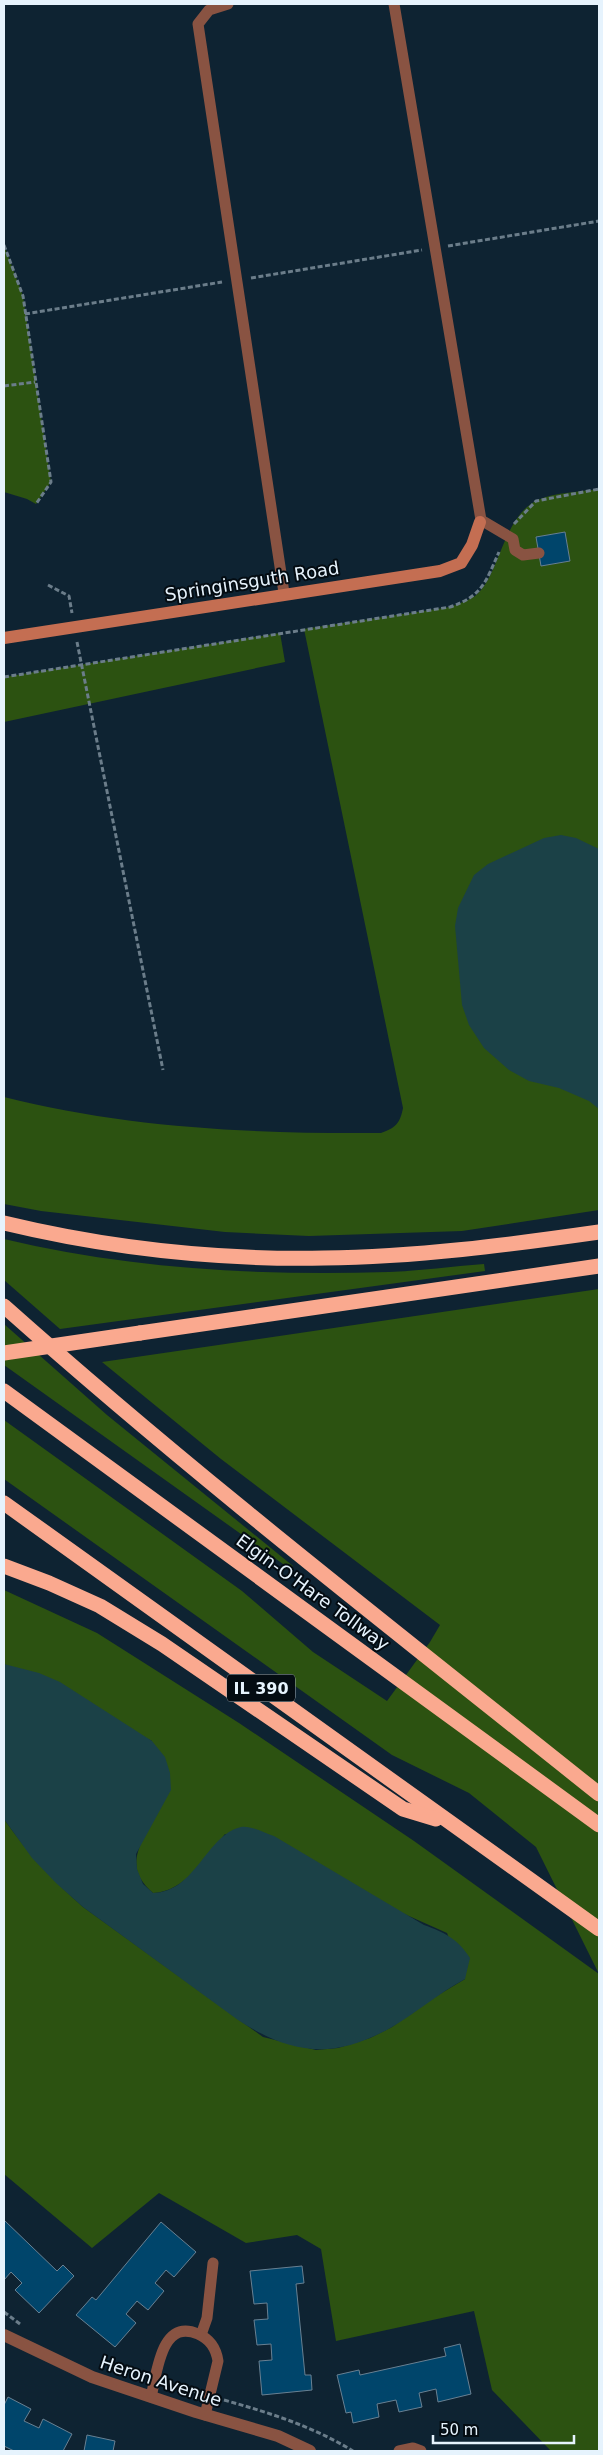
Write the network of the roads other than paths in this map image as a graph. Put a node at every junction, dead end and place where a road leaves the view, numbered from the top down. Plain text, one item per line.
1 (228, 4) edge
2 (394, 4) edge
3 (480, 522) dead end
4 (539, 552) dead end
5 (284, 593) junction
6 (4, 638) edge
7 (4, 1224) edge
8 (599, 1232) edge
9 (599, 1266) edge
10 (4, 1306) edge
11 (4, 1353) edge
12 (4, 1391) edge
13 (4, 1503) edge
14 (4, 1566) edge
15 (599, 1794) edge
16 (449, 1823) junction
17 (599, 1825) edge
18 (599, 1929) edge
19 (213, 2263) dead end
20 (4, 2335) edge
21 (201, 2335) junction
22 (151, 2397) junction
23 (206, 2415) junction
24 (310, 2451) edge
25 (399, 2451) edge
26 (421, 2451) edge

1 - 5 lane
2 - 4 lane
3 - 5 street, Springinsguth Road
5 - 6 street, Springinsguth Road
7 - 8 highway
9 - 11 highway, bridge
10 - 15 highway
12 - 17 highway, Elgin-O'Hare Tollway
13 - 16 highway, IL 390
14 - 16 highway
16 - 18 highway, IL 390
19 - 21 lane
20 - 22 street, Heron Avenue
21 - 22 lane
21 - 23 lane
22 - 23 street, Heron Avenue
23 - 24 street, Heron Avenue
25 - 26 lane

